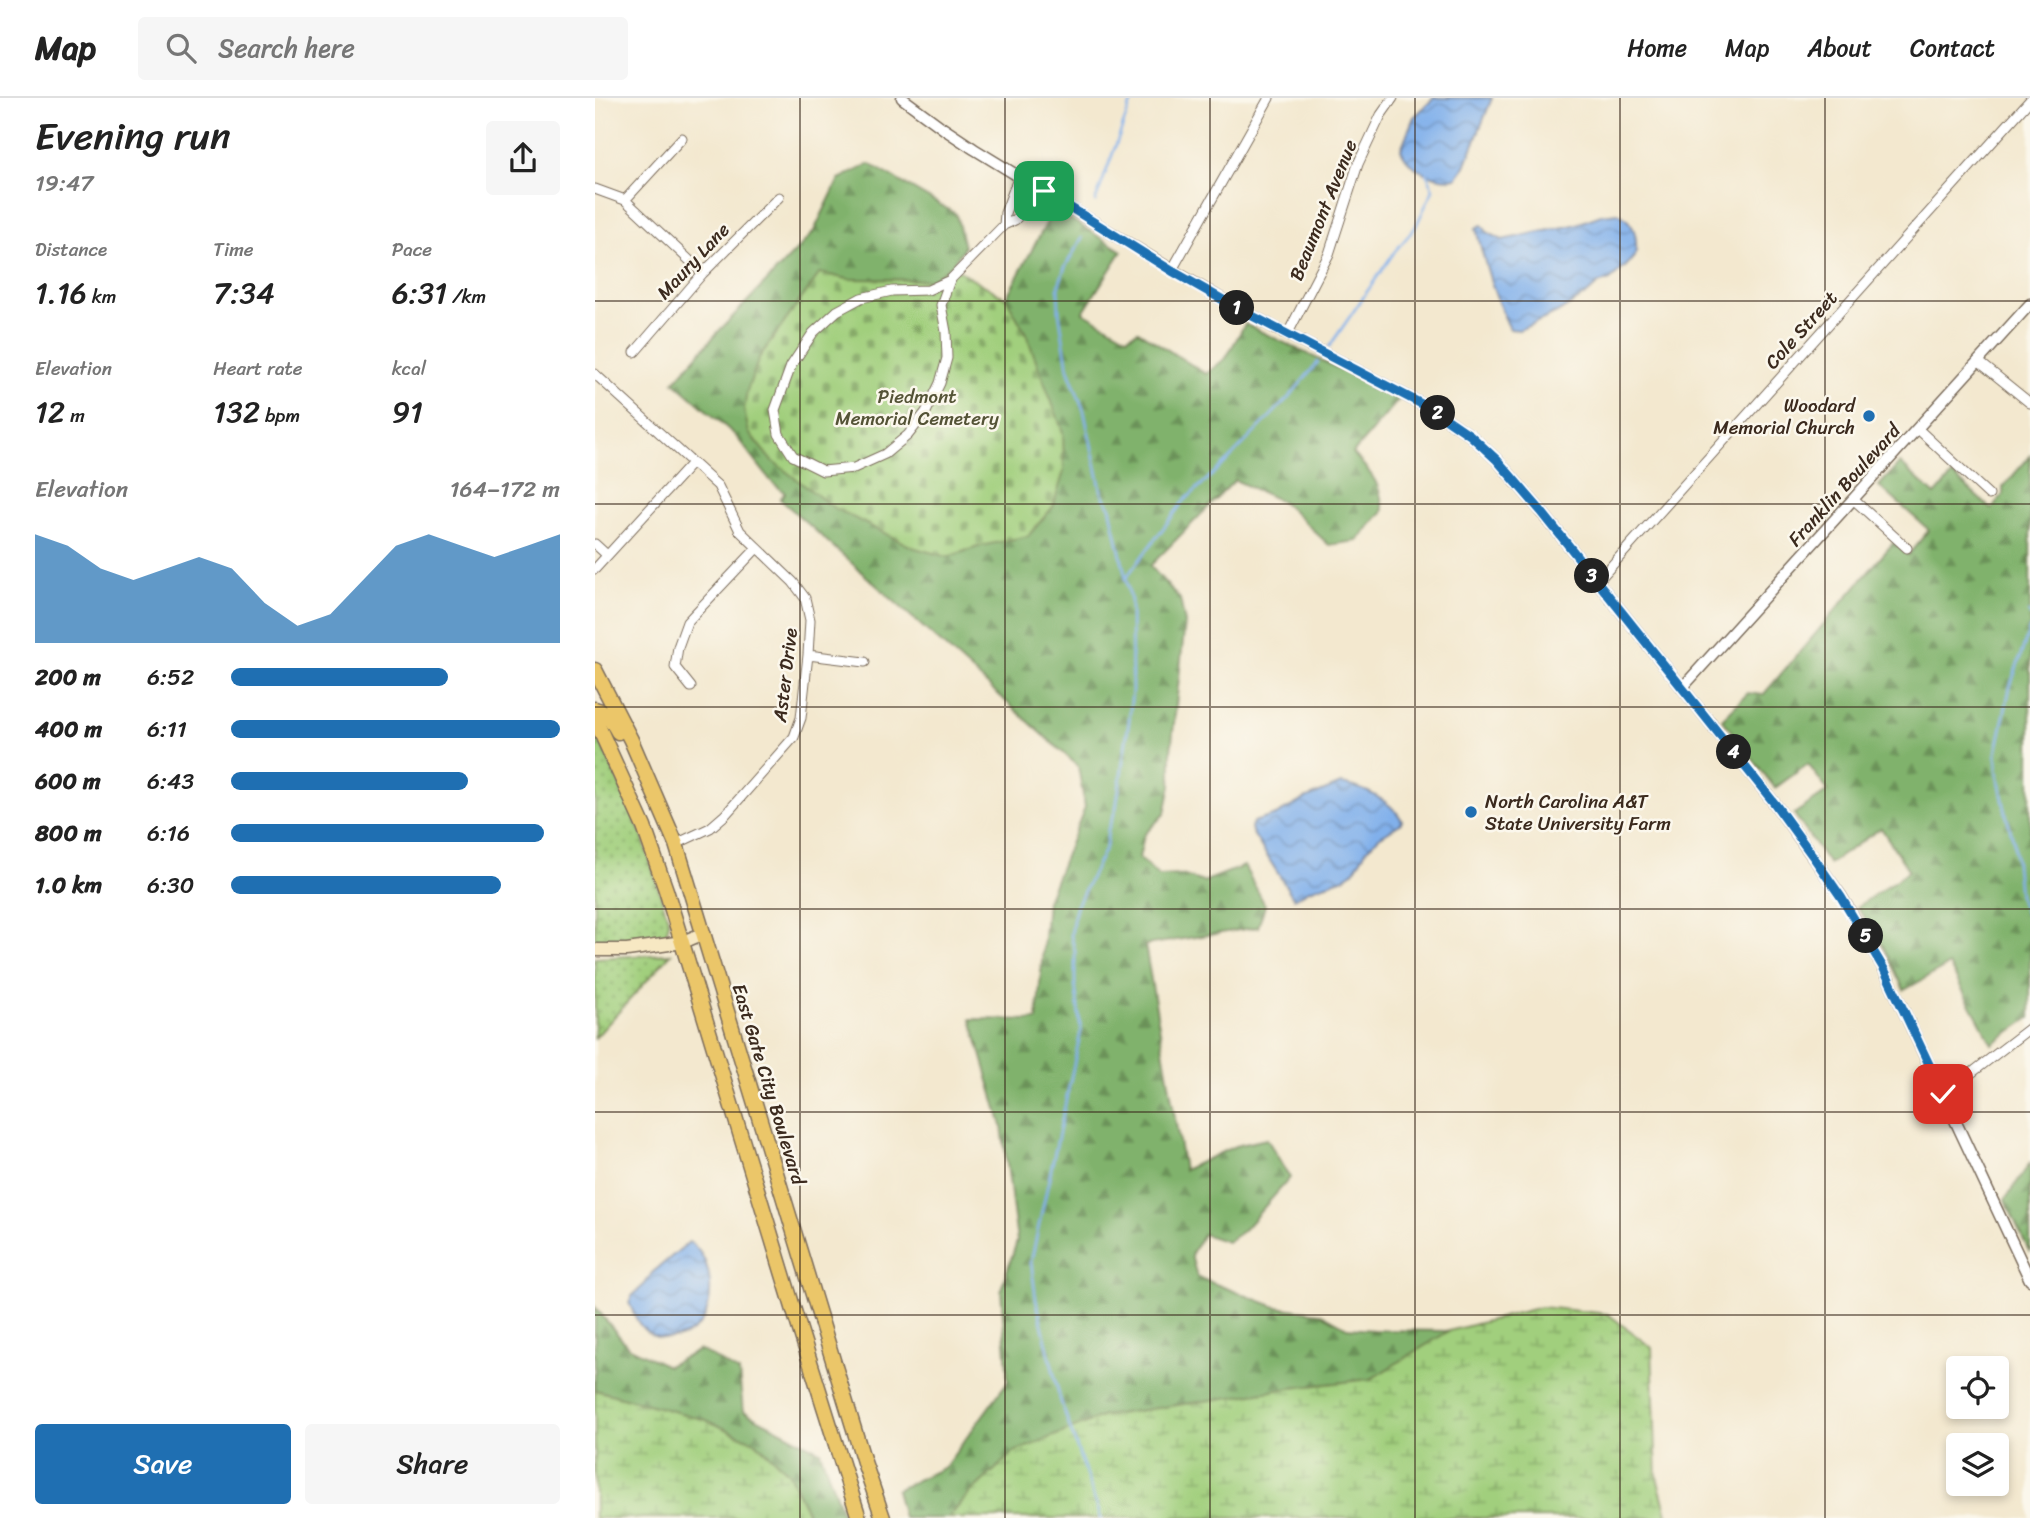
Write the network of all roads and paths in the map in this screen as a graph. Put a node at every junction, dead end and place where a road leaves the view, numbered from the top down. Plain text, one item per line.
1 (902, 98) edge
2 (1269, 98) edge
3 (1393, 98) edge
4 (2030, 100) edge
5 (683, 138) dead end
6 (1019, 176) junction
7 (595, 188) edge
8 (1041, 189) junction
9 (779, 197) dead end
10 (625, 200) junction
11 (1004, 225) junction
12 (1172, 271) junction
13 (703, 273) junction
14 (950, 280) junction
15 (2030, 304) edge
16 (1287, 335) junction
17 (635, 352) dead end
18 (1978, 361) junction
19 (595, 374) edge
20 (2030, 403) edge
21 (1918, 429) junction
22 (692, 463) junction
23 (1990, 495) dead end
24 (1854, 500) junction
25 (595, 544) edge
26 (757, 548) junction
27 (1907, 548) dead end
28 (607, 555) junction
29 (595, 569) edge
30 (1597, 582) junction
31 (808, 655) junction
32 (865, 662) dead end
33 (595, 670) edge
34 (691, 687) dead end
35 (1682, 688) junction
36 (595, 709) edge
37 (595, 719) edge
38 (674, 838) junction
39 (703, 933) junction
40 (683, 942) junction
41 (595, 950) edge
42 (2030, 1028) edge
43 (1943, 1094) junction
44 (2030, 1280) edge
45 (859, 1518) edge
46 (883, 1518) edge

1 - 6 street
2 - 12 street
3 - 16 street, Beaumont Avenue
4 - 30 street, Cole Street
5 - 10 street
6 - 8 street
6 - 11 street
7 - 10 street
8 - 11 street
8 - 12 street
9 - 13 street, Maury Lane
10 - 13 street
11 - 14 street
12 - 16 street
13 - 17 street, Maury Lane
14 - 14 street
15 - 18 street, Franklin Boulevard
16 - 30 street
18 - 20 street
18 - 21 street, Franklin Boulevard
19 - 22 street, Aster Drive
21 - 23 street
21 - 24 street, Franklin Boulevard
22 - 26 street, Aster Drive
22 - 28 street
24 - 27 street
24 - 35 street, Franklin Boulevard
25 - 28 street
26 - 31 street, Aster Drive
26 - 34 street
28 - 29 street
30 - 35 street
31 - 32 street
31 - 38 street, Aster Drive
33 - 38 main road, East Gate City Boulevard
35 - 43 street
36 - 38 main road
37 - 40 main road
38 - 39 main road, East Gate City Boulevard
39 - 40 main road
39 - 46 main road, East Gate City Boulevard
40 - 41 main road
40 - 45 main road
42 - 43 street
43 - 44 street

